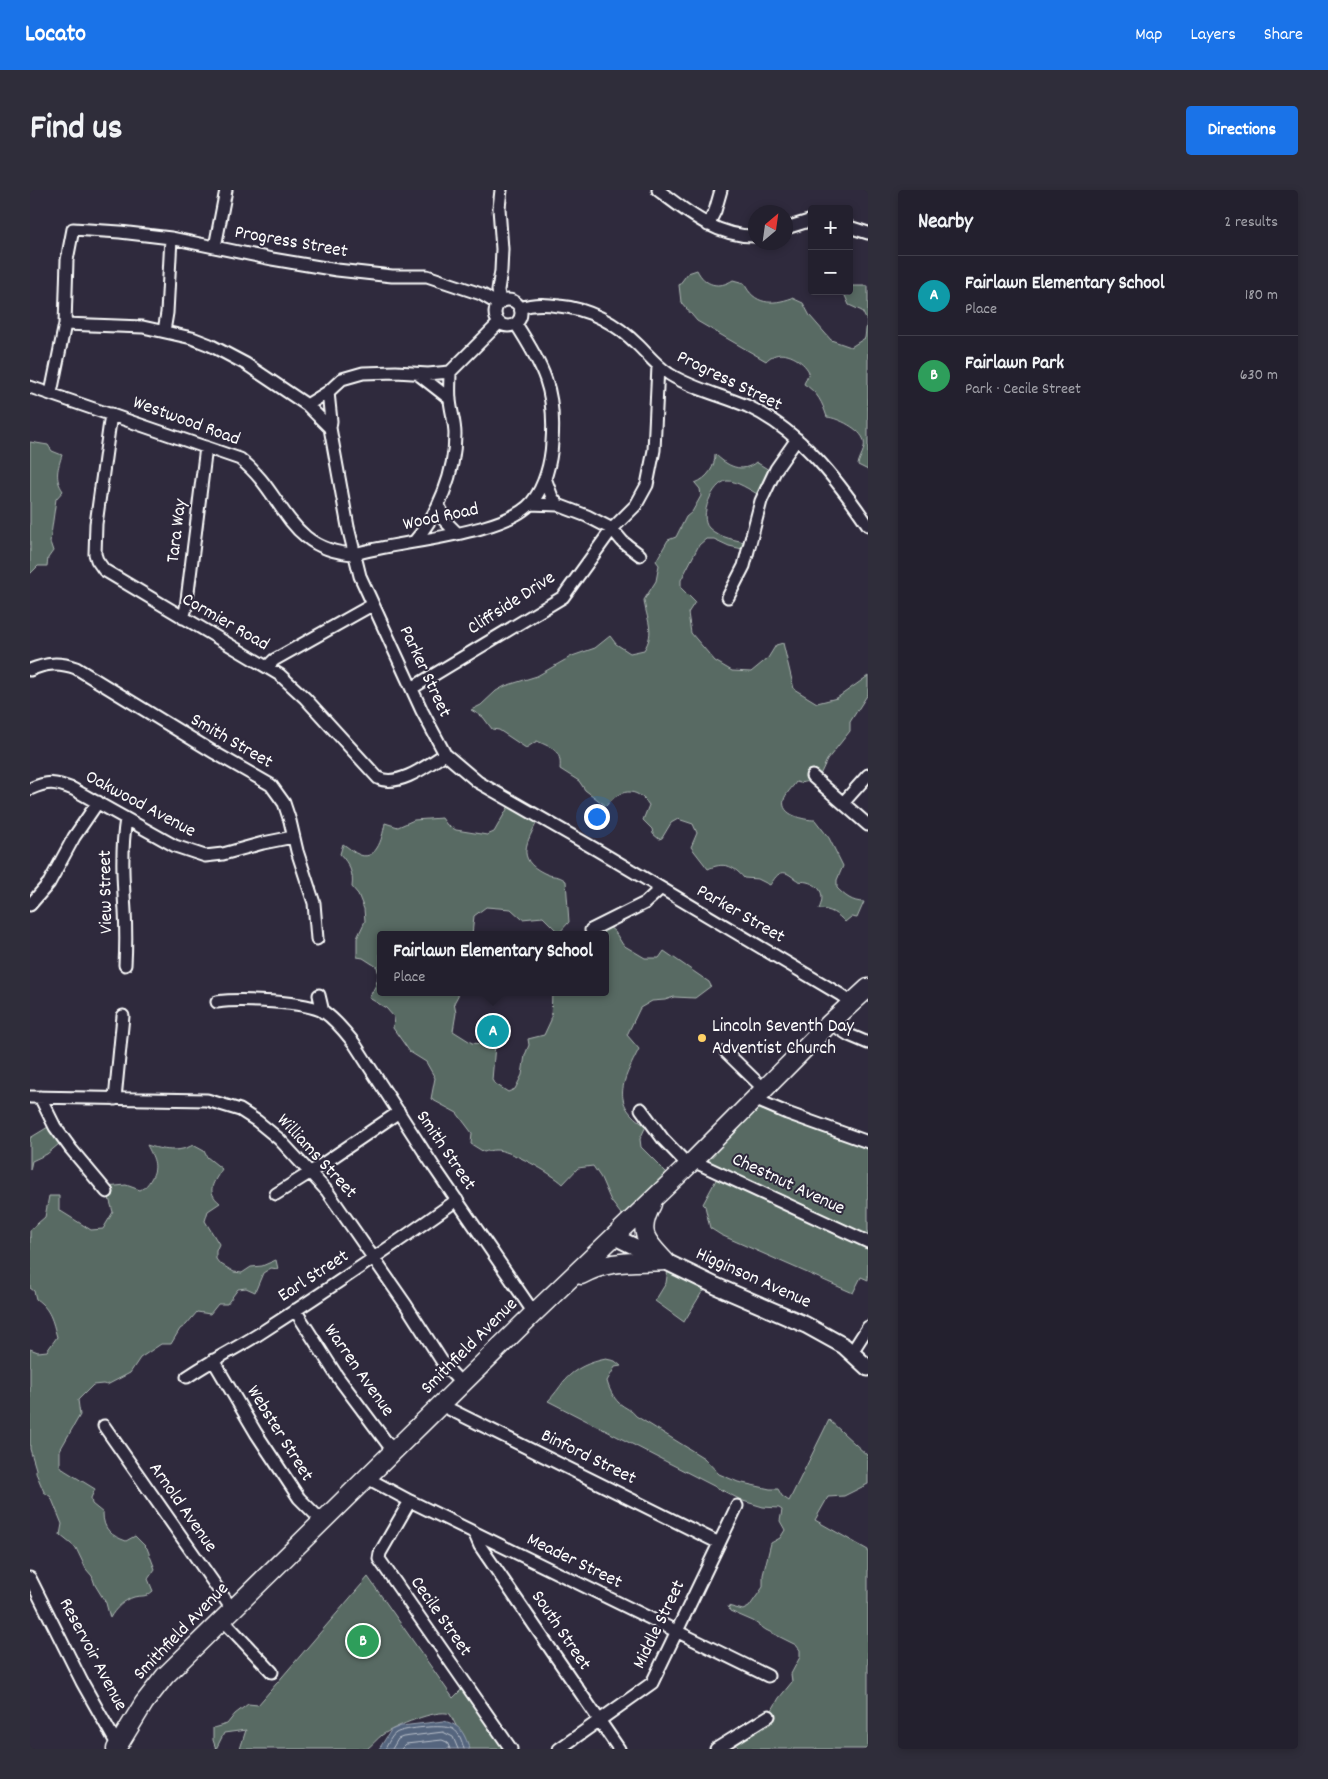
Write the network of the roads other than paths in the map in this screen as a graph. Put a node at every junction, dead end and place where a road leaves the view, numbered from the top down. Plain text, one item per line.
1 (226, 190) edge
2 (501, 190) edge
3 (658, 190) edge
4 (720, 190) edge
5 (808, 221) edge
6 (708, 225) junction
7 (793, 226) edge
8 (853, 228) edge
9 (868, 233) edge
10 (748, 236) edge
11 (171, 238) junction
12 (215, 247) junction
13 (499, 304) junction
14 (521, 308) junction
15 (499, 323) junction
16 (65, 324) junction
17 (516, 324) junction
18 (164, 331) junction
19 (658, 366) junction
20 (450, 372) junction
21 (418, 374) junction
22 (30, 387) edge
23 (328, 392) junction
24 (51, 394) junction
25 (450, 399) junction
26 (307, 405) junction
27 (110, 414) junction
28 (330, 428) junction
29 (797, 439) junction
30 (206, 447) junction
31 (545, 478) junction
32 (439, 504) junction
33 (530, 504) junction
34 (558, 505) junction
35 (868, 525) edge
36 (612, 529) junction
37 (457, 533) junction
38 (414, 542) junction
39 (355, 554) junction
40 (640, 555) dead end
41 (728, 597) dead end
42 (372, 605) junction
43 (183, 618) junction
44 (266, 667) junction
45 (30, 670) edge
46 (412, 688) junction
47 (445, 754) junction
48 (868, 775) edge
49 (812, 776) dead end
50 (30, 789) edge
51 (98, 802) junction
52 (843, 803) junction
53 (126, 819) junction
54 (868, 825) edge
55 (293, 837) junction
56 (660, 888) junction
57 (30, 905) edge
58 (591, 930) dead end
59 (317, 939) dead end
60 (125, 966) dead end
61 (868, 988) edge
62 (319, 995) dead end
63 (217, 1002) dead end
64 (852, 1003) junction
65 (323, 1012) junction
66 (123, 1016) dead end
67 (830, 1024) junction
68 (868, 1043) edge
69 (726, 1052) dead end
70 (759, 1094) junction
71 (35, 1097) edge
72 (115, 1099) junction
73 (642, 1109) dead end
74 (399, 1112) junction
75 (868, 1142) edge
76 (690, 1163) junction
77 (311, 1172) junction
78 (107, 1192) dead end
79 (276, 1194) dead end
80 (655, 1197) junction
81 (457, 1200) junction
82 (615, 1237) junction
83 (868, 1242) edge
84 (374, 1258) junction
85 (666, 1261) junction
86 (567, 1282) junction
87 (295, 1310) junction
88 (534, 1313) junction
89 (868, 1327) edge
90 (852, 1352) junction
91 (212, 1360) junction
92 (868, 1368) edge
93 (187, 1377) dead end
94 (462, 1384) junction
95 (441, 1405) junction
96 (104, 1426) dead end
97 (393, 1451) junction
98 (366, 1478) junction
99 (410, 1501) junction
100 (737, 1506) dead end
101 (322, 1521) junction
102 (474, 1532) junction
103 (719, 1543) junction
104 (30, 1578) edge
105 (227, 1614) junction
106 (677, 1632) junction
107 (272, 1672) dead end
108 (768, 1676) dead end
109 (769, 1716) dead end
110 (600, 1721) junction
111 (118, 1748) edge
112 (511, 1749) edge
113 (559, 1749) edge
114 (620, 1749) edge
115 (716, 1749) edge

1 - 12 street
2 - 13 street
3 - 6 street
4 - 6 street
5 - 7 street
6 - 10 street
8 - 9 street
11 - 12 street, Progress Street
11 - 16 street, Progress Street
11 - 18 street
12 - 13 street, Progress Street
13 - 14 street
13 - 15 street
14 - 17 street
14 - 19 street, Progress Street
15 - 17 street
15 - 20 street
16 - 18 street
16 - 24 street
17 - 31 street, Wood Road
18 - 26 street
19 - 29 street, Progress Street
19 - 36 street, Cliffside Drive
20 - 21 street
20 - 25 street
21 - 23 street
21 - 25 street
22 - 24 street, Westwood Road
23 - 26 street
23 - 28 street, Parker Street
24 - 27 street, Westwood Road
25 - 32 street
26 - 28 street
27 - 30 street, Westwood Road
27 - 43 street, Cormier Road
28 - 39 street, Parker Street
29 - 35 street, Progress Street
29 - 41 street
30 - 39 street, Westwood Road
30 - 43 street, Tara Way
31 - 33 street, Wood Road
31 - 34 street
32 - 37 street
32 - 38 street
33 - 34 street
33 - 37 street, Wood Road
34 - 36 street
36 - 40 street
36 - 46 street, Cliffside Drive
37 - 38 street, Wood Road
38 - 39 street, Wood Road
39 - 42 street, Parker Street
42 - 44 street
42 - 46 street, Parker Street
43 - 44 street, Cormier Road
44 - 47 street, Cormier Road
45 - 55 street, Smith Street
46 - 47 street, Parker Street
47 - 56 street, Parker Street
48 - 52 street
49 - 52 street
50 - 51 street, Oakwood Avenue
51 - 53 street, Oakwood Avenue
51 - 57 street
52 - 54 street
53 - 55 street, Oakwood Avenue
53 - 60 street, View Street
55 - 59 street, Smith Street
56 - 58 street
56 - 64 street, Parker Street
61 - 64 main road, Smithfield Avenue
62 - 65 street
63 - 65 street
64 - 67 main road, Smithfield Avenue
65 - 74 street, Smith Street
66 - 72 street
67 - 68 street
67 - 70 main road, Smithfield Avenue
69 - 70 street
70 - 75 street
70 - 76 main road, Smithfield Avenue
71 - 72 street, Williams Street
71 - 78 street
72 - 77 street, Williams Street
73 - 76 street
74 - 77 street
74 - 81 street, Smith Street
76 - 80 main road, Smithfield Avenue
76 - 83 street, Chestnut Avenue
77 - 79 street
77 - 84 street, Williams Street
80 - 82 main road, Smithfield Avenue
80 - 85 main road
81 - 84 street, Earl Street
81 - 88 street, Smith Street
82 - 85 street, Higginson Avenue
82 - 86 main road, Smithfield Avenue
84 - 87 street, Earl Street
84 - 94 street, Williams Street
85 - 86 main road
85 - 90 street, Higginson Avenue
86 - 88 main road, Smithfield Avenue
87 - 91 street, Earl Street
87 - 97 street, Warren Avenue
88 - 94 main road, Smithfield Avenue
89 - 90 street
90 - 92 street, Higginson Avenue
91 - 93 street, Earl Street
91 - 101 street, Webster Street
94 - 95 main road, Smithfield Avenue
95 - 97 main road, Smithfield Avenue
95 - 103 street, Binford Street
96 - 105 street, Arnold Avenue
97 - 98 main road, Smithfield Avenue
98 - 99 street, Meader Street
98 - 101 main road, Smithfield Avenue
99 - 102 street, Meader Street
99 - 112 street, Cecile Street
100 - 103 street, Middle Street
101 - 105 main road, Smithfield Avenue
102 - 106 street, Meader Street
102 - 110 street, South Street
103 - 106 street, Middle Street
104 - 111 street, Reservoir Avenue
105 - 107 street, Arnold Avenue
105 - 111 main road, Smithfield Avenue
106 - 108 street, Meader Street
106 - 110 street, Middle Street
109 - 115 street
110 - 113 street, Middle Street
110 - 114 street, South Street

